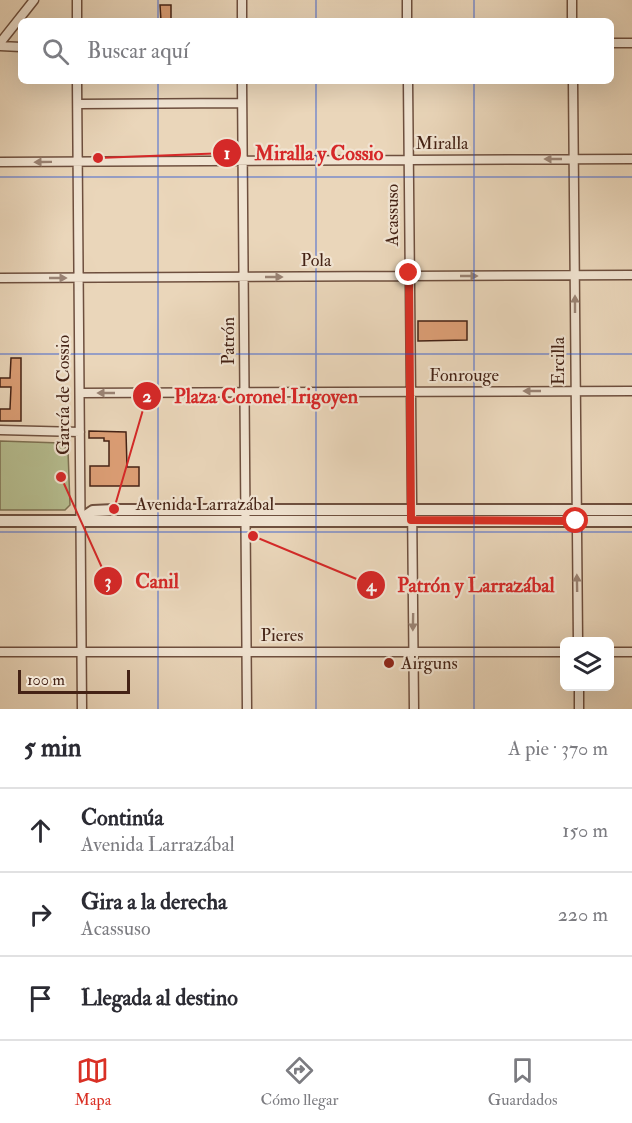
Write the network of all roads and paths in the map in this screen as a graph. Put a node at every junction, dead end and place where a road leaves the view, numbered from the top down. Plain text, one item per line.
1 (34, 0) edge
2 (77, 0) edge
3 (242, 0) edge
4 (407, 0) edge
5 (572, 0) edge
6 (20, 18) edge
7 (77, 18) edge
8 (242, 18) edge
9 (408, 18) edge
10 (572, 18) edge
11 (18, 21) edge
12 (614, 43) edge
13 (632, 43) edge
14 (0, 44) edge
15 (18, 47) edge
16 (78, 84) edge
17 (242, 84) edge
18 (408, 84) edge
19 (573, 84) edge
20 (242, 103) junction
21 (78, 104) junction
22 (573, 159) junction
23 (632, 159) edge
24 (409, 160) junction
25 (243, 161) junction
26 (0, 162) edge
27 (78, 162) junction
28 (574, 275) junction
29 (632, 275) edge
30 (409, 276) junction
31 (0, 278) edge
32 (78, 278) junction
33 (244, 278) junction
34 (410, 391) junction
35 (575, 391) junction
36 (632, 391) edge
37 (80, 393) junction
38 (245, 393) junction
39 (0, 430) edge
40 (80, 432) junction
41 (632, 510) edge
42 (576, 515) junction
43 (246, 516) junction
44 (411, 516) junction
45 (81, 519) junction
46 (0, 520) edge
47 (632, 521) edge
48 (578, 637) edge
49 (247, 651) junction
50 (413, 651) junction
51 (0, 652) edge
52 (82, 652) junction
53 (560, 652) edge
54 (614, 652) edge
55 (632, 652) edge
56 (579, 691) edge
57 (82, 709) edge
58 (247, 709) edge
59 (414, 709) edge
60 (579, 709) edge

1 - 6 street
2 - 7 street
3 - 8 street
4 - 9 street
5 - 10 street
11 - 14 street
12 - 13 street
14 - 15 street
16 - 21 street, García de Cossio
17 - 20 street, Patrón
18 - 24 street, Acassuso
19 - 22 street, Ercilla
20 - 21 street
20 - 25 street, Patrón
21 - 27 street, García de Cossio
22 - 23 street, Miralla
22 -> 24 street, Miralla
22 - 28 street, Ercilla
24 - 25 street, Miralla
24 - 30 street, Acassuso
25 - 27 street, Miralla
25 - 33 street, Patrón
27 -> 26 street, Miralla
27 - 32 street, García de Cossio
28 - 29 street, Pola
30 -> 28 street, Pola
35 -> 28 street, Ercilla
33 -> 30 street, Pola
30 - 34 street, Acassuso
31 -> 32 street, Pola
32 - 33 street, Pola
32 - 37 street, García de Cossio
33 - 38 street, Patrón
35 -> 34 street, Fonrouge
34 - 38 street, Fonrouge
34 - 44 street, Acassuso
35 - 36 street, Fonrouge
35 - 42 street, Ercilla
38 -> 37 street, Fonrouge
37 - 40 street, García de Cossio
38 - 43 street, Patrón
39 - 40 street
40 - 45 street, García de Cossio
41 - 42 street, Avenida Larrazábal
42 - 44 street, Avenida Larrazábal
42 - 47 street, Avenida Larrazábal
48 -> 42 street, Ercilla
43 - 44 street, Avenida Larrazábal
43 - 45 street, Avenida Larrazábal
43 - 49 street, Patrón
44 -> 50 street, Acassuso
45 - 46 street, Avenida Larrazábal
45 - 52 street, García de Cossio
49 - 50 street, Pieres
49 - 52 street, Pieres
49 - 58 street, Patrón
50 - 53 street, Pieres
50 - 59 street, Acassuso
51 - 52 street, Pieres
52 - 57 street, García de Cossio
54 - 55 street
56 - 60 street

